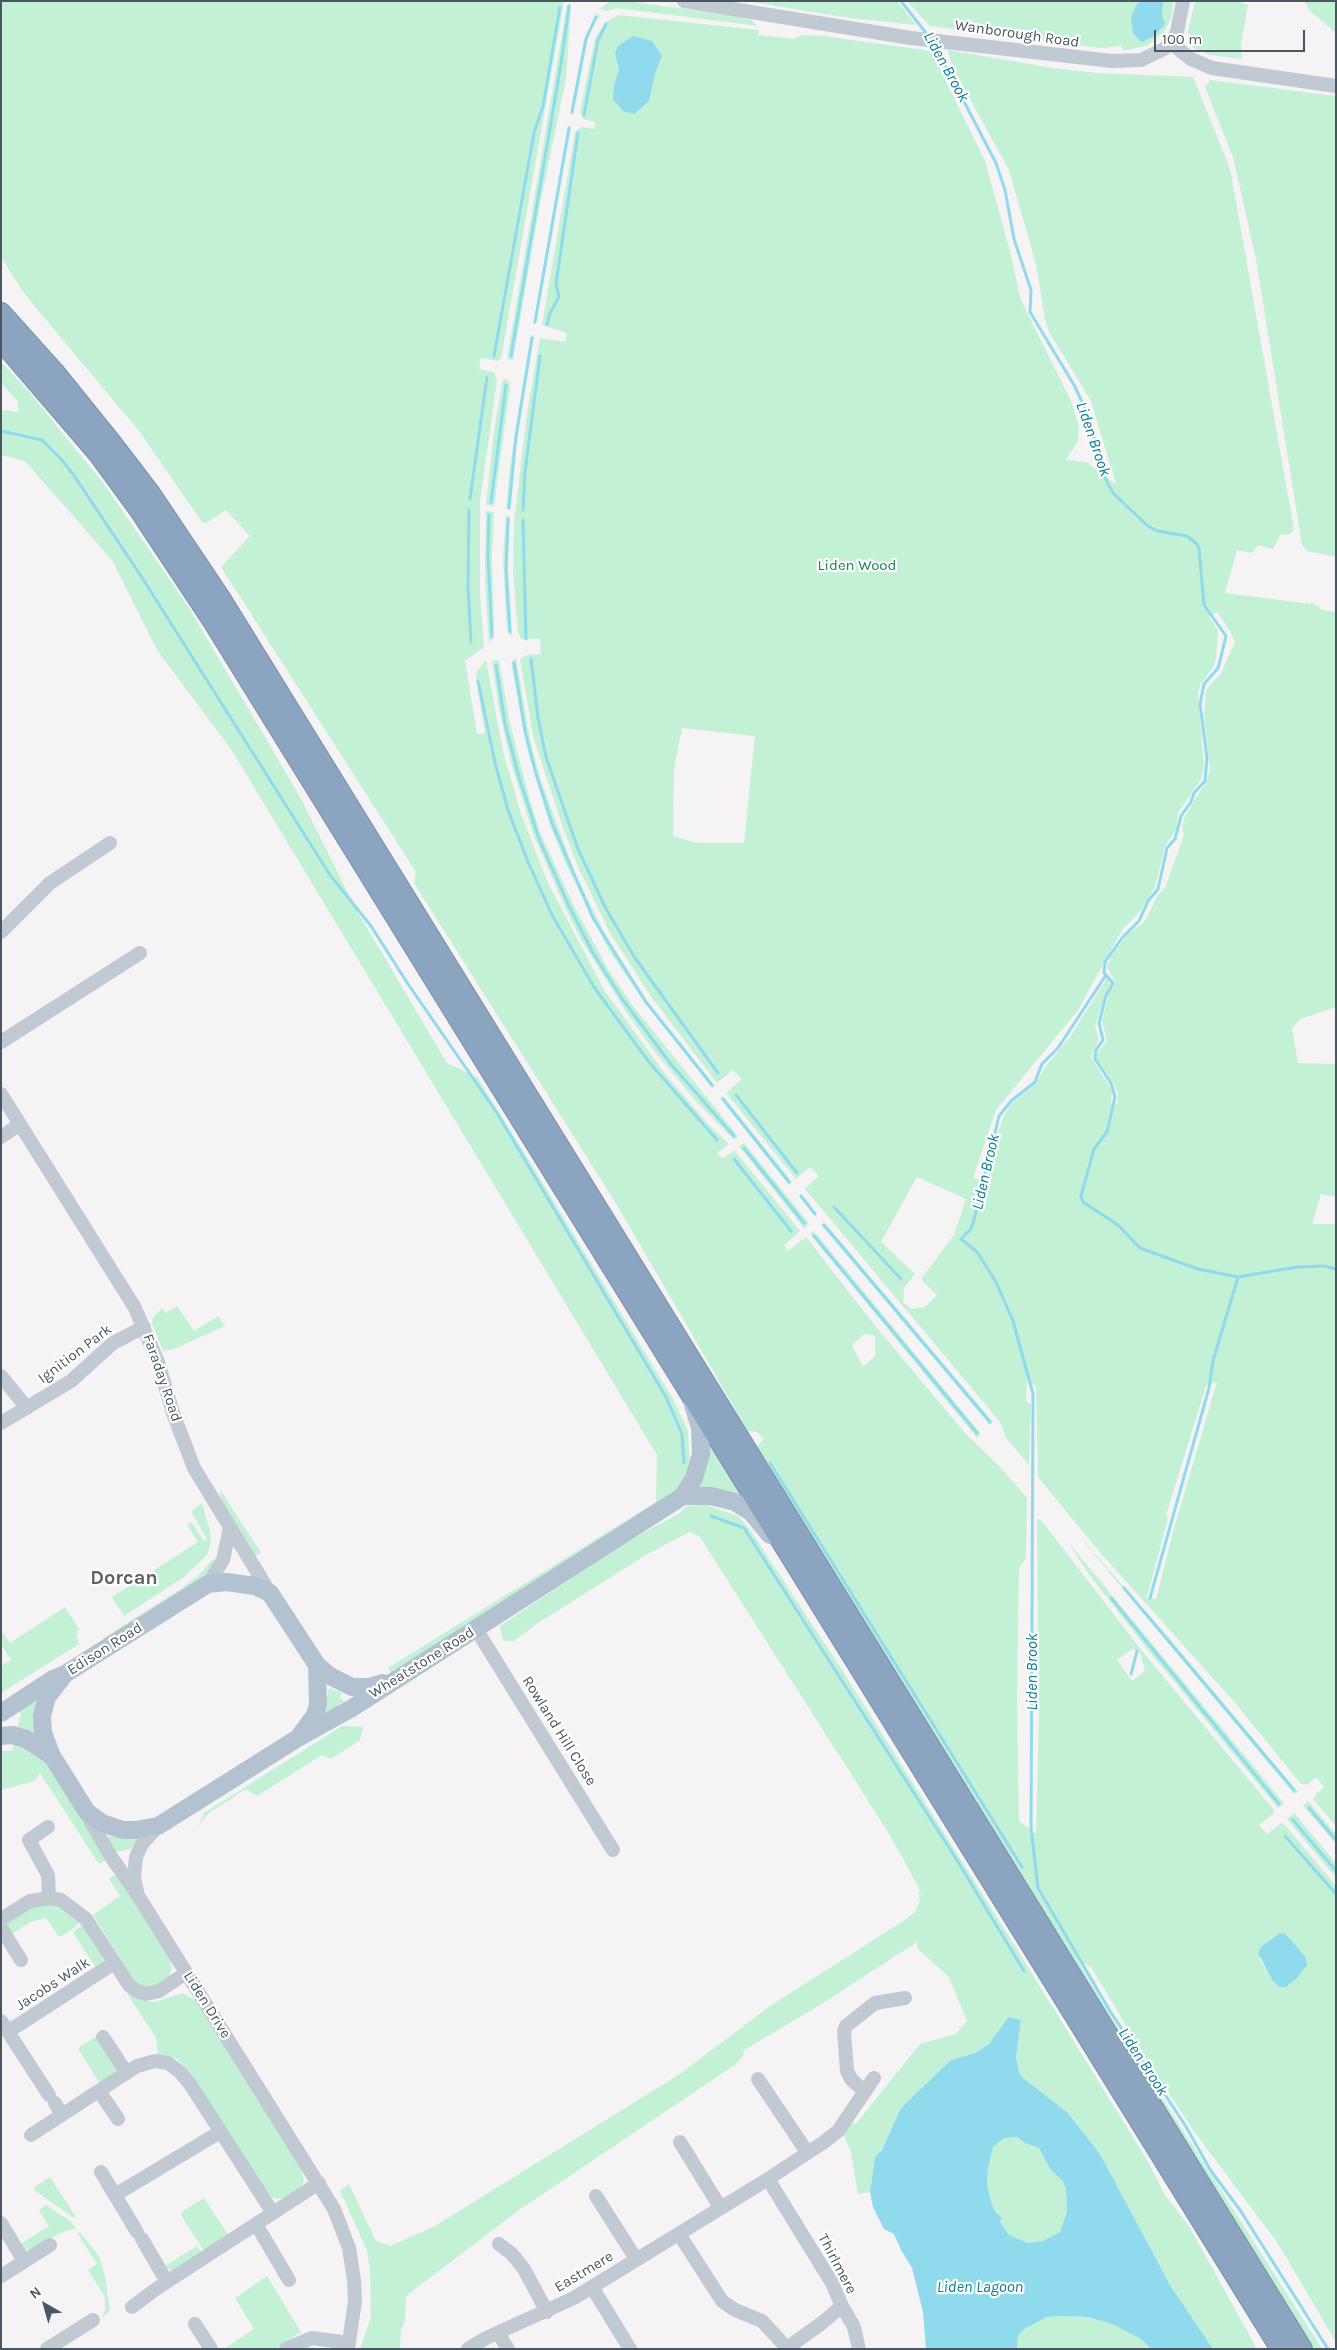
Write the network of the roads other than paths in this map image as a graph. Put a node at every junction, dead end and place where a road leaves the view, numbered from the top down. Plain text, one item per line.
1 (684, 1) edge
2 (1183, 1) edge
3 (1171, 43) junction
4 (1336, 86) edge
5 (1, 313) edge
6 (1, 340) edge
7 (110, 843) dead end
8 (1, 932) edge
9 (140, 953) dead end
10 (1, 1042) edge
11 (1, 1094) edge
12 (20, 1124) junction
13 (1, 1137) edge
14 (144, 1327) junction
15 (1, 1376) edge
16 (688, 1389) junction
17 (27, 1408) junction
18 (1, 1423) edge
19 (683, 1496) junction
20 (230, 1528) junction
21 (803, 1574) junction
22 (208, 1584) junction
23 (270, 1593) junction
24 (476, 1630) junction
25 (317, 1665) junction
26 (65, 1674) junction
27 (397, 1679) junction
28 (1, 1713) edge
29 (1, 1736) edge
30 (298, 1738) junction
31 (52, 1756) junction
32 (87, 1812) junction
33 (158, 1826) junction
34 (48, 1827) dead end
35 (613, 1850) dead end
36 (137, 1894) junction
37 (49, 1898) junction
38 (1, 1919) edge
39 (1, 1928) edge
40 (21, 1960) dead end
41 (114, 1963) junction
42 (186, 1973) junction
43 (905, 1998) dead end
44 (5, 2026) edge
45 (103, 2037) dead end
46 (126, 2072) junction
47 (758, 2078) dead end
48 (874, 2078) dead end
49 (99, 2091) junction
50 (864, 2091) junction
51 (55, 2104) junction
52 (118, 2119) dead end
53 (220, 2132) junction
54 (31, 2135) dead end
55 (680, 2142) dead end
56 (807, 2152) junction
57 (101, 2172) dead end
58 (768, 2179) junction
59 (319, 2184) junction
60 (115, 2196) junction
61 (596, 2196) dead end
62 (720, 2207) junction
63 (273, 2213) junction
64 (1, 2223) edge
65 (256, 2224) junction
66 (679, 2234) junction
67 (50, 2244) dead end
68 (499, 2244) dead end
69 (636, 2259) junction
70 (24, 2261) junction
71 (1, 2276) edge
72 (289, 2280) dead end
73 (167, 2282) junction
74 (592, 2287) junction
75 (842, 2306) junction
76 (132, 2307) dead end
77 (547, 2312) junction
78 (93, 2320) dead end
79 (196, 2324) dead end
80 (498, 2333) junction
81 (64, 2344) edge
82 (349, 2346) edge
83 (787, 2348) edge
84 (47, 2349) edge
85 (211, 2349) edge
86 (286, 2349) edge
87 (468, 2349) edge
88 (508, 2349) edge
89 (630, 2349) edge
90 (859, 2349) edge
91 (1281, 2349) edge
92 (1302, 2349) edge

1 - 3 street, Wanborough Road
2 - 3 street
3 - 4 street
5 - 92 highway
6 - 16 highway
7 - 8 street
9 - 10 street
11 - 12 street, Faraday Road
12 - 13 street
12 - 14 street, Faraday Road
14 - 17 street, Ignition Park
14 - 20 street, Faraday Road
15 - 17 street
16 - 19 main road
16 - 21 highway
17 - 18 street, Ignition Park
19 - 21 main road
19 - 24 main road, Wheatstone Road
20 - 22 street, Edison Road
20 - 23 street, Faraday Road
21 - 91 highway
22 - 23 main road, Edison Road
22 - 26 main road, Edison Road
23 - 25 main road, Faraday Road
24 - 27 main road, Wheatstone Road
24 - 35 street, Rowland Hill Close
25 - 27 main road, Faraday Road
25 - 30 main road
26 - 28 main road, Edison Road
26 - 31 main road, Liden Drive
27 - 30 main road, Wheatstone Road
29 - 31 main road
30 - 33 main road, Wheatstone Road
31 - 32 main road, Liden Drive
32 - 33 main road, Wheatstone Road
32 - 36 street, Liden Drive
33 - 36 street, Wheatstone Road
34 - 37 street
36 - 42 street, Liden Drive
37 - 38 street
37 - 41 street
39 - 40 street
41 - 42 street
41 - 44 street, Jacobs Walk
42 - 59 street, Liden Drive
43 - 50 street
44 - 51 street, Jacobs Walk
45 - 46 street
46 - 49 street
46 - 53 street
47 - 56 street
48 - 50 street, Eastmere
49 - 51 street
49 - 52 street
50 - 56 street, Eastmere
51 - 54 street
53 - 60 street
53 - 63 street
55 - 62 street
56 - 58 street, Eastmere
57 - 60 street
58 - 62 street, Eastmere
58 - 75 street, Thirlmere
59 - 63 street
59 - 82 street, Liden Drive
60 - 73 street
61 - 69 street, Eastmere
62 - 66 street, Eastmere
63 - 65 street
64 - 70 street
65 - 72 street
65 - 73 street
66 - 69 street, Eastmere
66 - 83 street
67 - 70 street
68 - 77 street, Eastmere
69 - 74 street, Eastmere
70 - 71 street
73 - 76 street
74 - 77 street, Eastmere
74 - 89 street
75 - 83 street, Thirlmere
75 - 90 street
77 - 80 street, Eastmere
78 - 81 street
79 - 85 street
80 - 87 street, Eastmere
80 - 88 street
81 - 84 street
82 - 86 street

